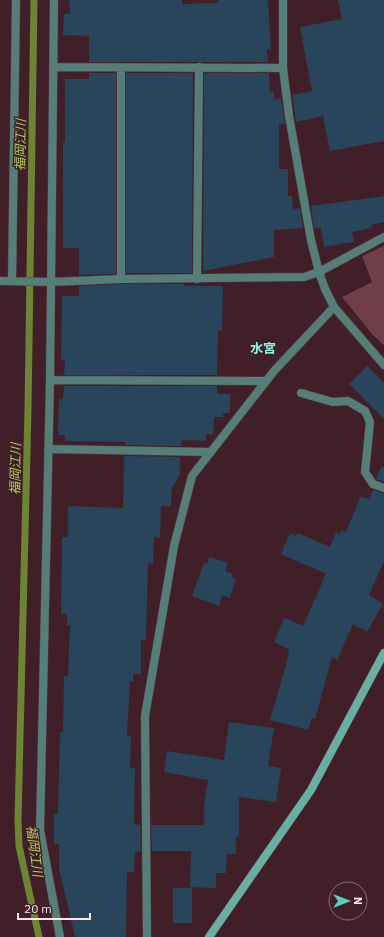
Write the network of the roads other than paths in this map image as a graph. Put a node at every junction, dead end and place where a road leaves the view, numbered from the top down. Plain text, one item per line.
1 (16, 0) edge
2 (54, 0) edge
3 (283, 0) edge
4 (52, 68) junction
5 (198, 68) junction
6 (283, 68) junction
7 (121, 69) junction
8 (384, 237) edge
9 (319, 272) junction
10 (121, 279) junction
11 (197, 279) junction
12 (0, 281) edge
13 (16, 281) junction
14 (50, 282) junction
15 (334, 307) junction
16 (384, 365) edge
17 (50, 380) junction
18 (266, 381) junction
19 (302, 393) dead end
20 (48, 448) junction
21 (211, 452) junction
22 (384, 488) edge
23 (384, 653) edge
24 (60, 937) edge
25 (147, 937) edge
26 (210, 937) edge

1 - 13 street
2 - 4 street
3 - 6 street
4 - 7 street
4 - 14 street
5 - 6 street
5 - 7 street
5 - 11 street
6 - 9 street
7 - 10 street
8 - 9 street
9 - 11 street
9 - 15 street
10 - 11 street
10 - 14 street
12 - 13 street
13 - 14 street
14 - 17 street
15 - 16 street
15 - 18 street
17 - 18 street
17 - 20 street
18 - 21 street
19 - 22 street
20 - 21 street
20 - 24 street
21 - 25 street
23 - 26 street

